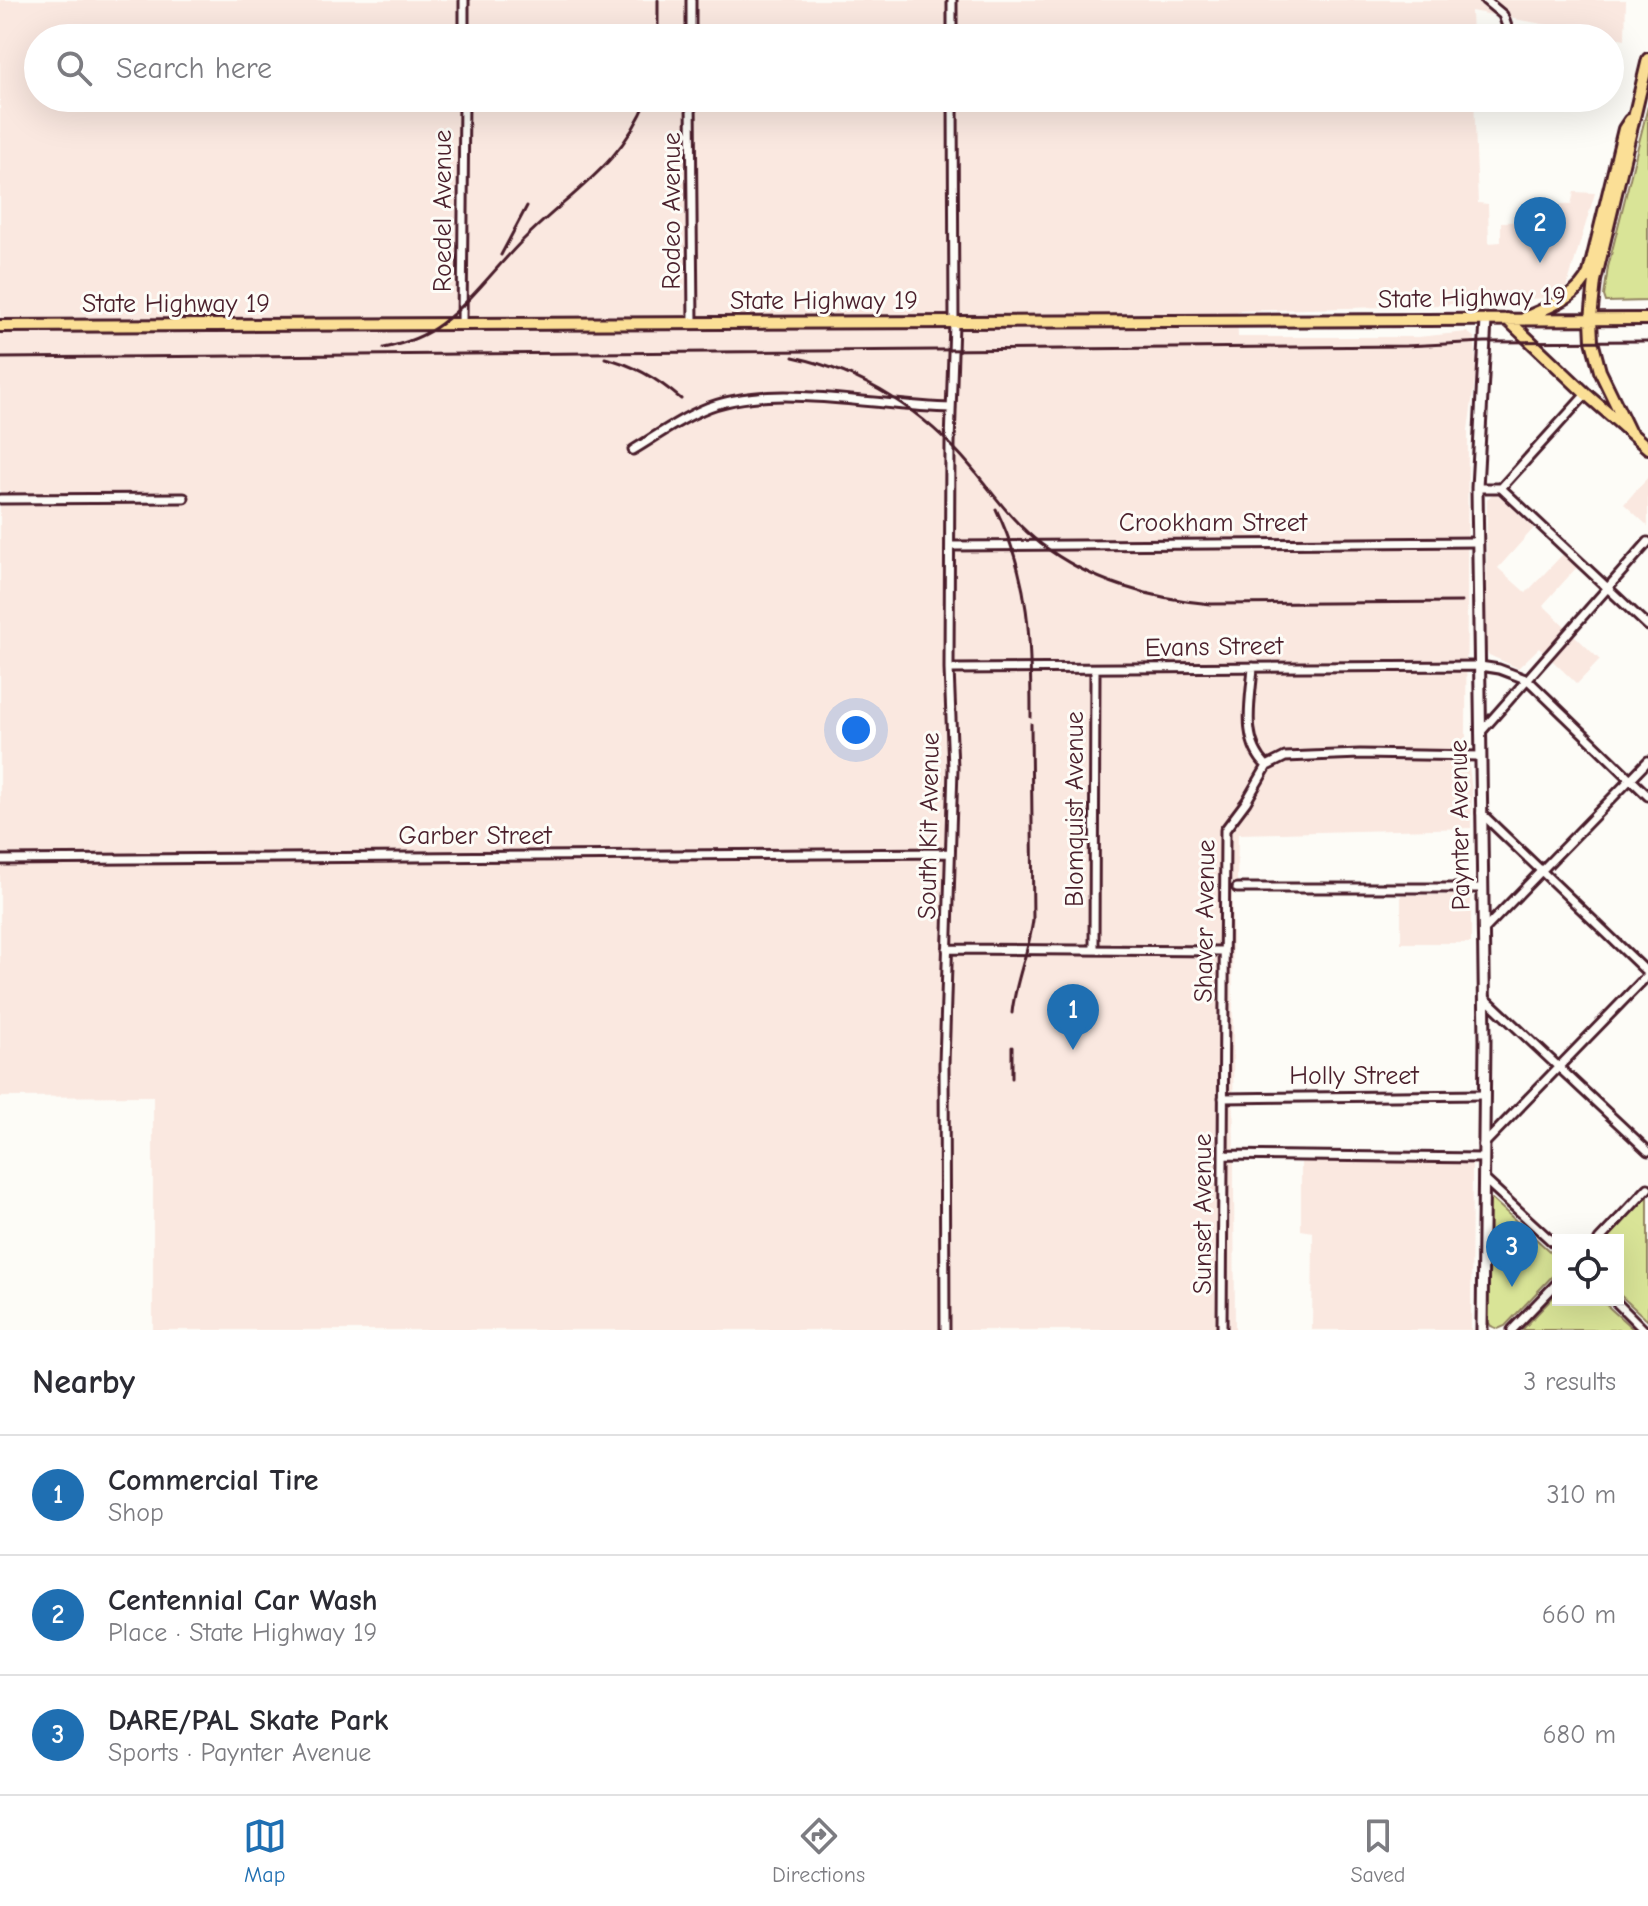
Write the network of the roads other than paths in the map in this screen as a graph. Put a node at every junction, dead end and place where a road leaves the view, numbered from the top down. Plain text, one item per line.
1 (464, 0) edge
2 (691, 0) edge
3 (952, 0) edge
4 (1485, 0) edge
5 (464, 24) edge
6 (691, 24) edge
7 (952, 24) edge
8 (1506, 24) edge
9 (1648, 59) edge
10 (1636, 109) junction
11 (464, 112) edge
12 (691, 112) edge
13 (953, 112) edge
14 (1507, 319) junction
15 (1523, 319) junction
16 (1591, 319) junction
17 (1648, 319) edge
18 (1486, 320) junction
19 (954, 323) junction
20 (693, 324) junction
21 (462, 325) junction
22 (0, 326) edge
23 (1586, 394) junction
24 (951, 408) junction
25 (1629, 431) junction
26 (1648, 448) edge
27 (633, 450) dead end
28 (1477, 488) junction
29 (1501, 488) junction
30 (184, 498) dead end
31 (0, 499) edge
32 (1477, 542) junction
33 (1648, 542) edge
34 (950, 546) junction
35 (1607, 588) junction
36 (1648, 626) edge
37 (1480, 666) junction
38 (1253, 667) junction
39 (949, 669) junction
40 (1095, 669) junction
41 (1528, 680) junction
42 (1480, 733) junction
43 (1480, 756) junction
44 (1648, 761) edge
45 (1267, 766) junction
46 (1631, 780) junction
47 (1648, 796) edge
48 (1481, 813) junction
49 (950, 853) junction
50 (0, 860) edge
51 (1542, 872) junction
52 (1237, 888) dead end
53 (1482, 888) junction
54 (1483, 931) junction
55 (947, 949) junction
56 (1094, 949) junction
57 (1224, 951) junction
58 (1648, 974) edge
59 (1484, 997) junction
60 (1560, 1067) junction
61 (1484, 1095) junction
62 (1223, 1098) junction
63 (1483, 1145) junction
64 (1648, 1151) edge
65 (1223, 1155) junction
66 (1484, 1158) junction
67 (1484, 1179) junction
68 (1648, 1188) edge
69 (1605, 1234) edge
70 (1552, 1241) edge
71 (1552, 1288) edge
72 (1620, 1306) edge
73 (945, 1330) edge
74 (1222, 1330) edge
75 (1482, 1330) edge
76 (1512, 1330) edge
77 (1644, 1330) edge

1 - 5 street
2 - 6 street
3 - 7 street
4 - 8 street
9 - 10 main road
10 - 15 main road
10 - 16 main road
11 - 21 street, Roedel Avenue
12 - 20 street, Rodeo Avenue
13 - 19 street, South Kit Avenue
14 - 15 main road, State Highway 19
14 - 18 main road, State Highway 19
14 - 23 main road
15 - 16 main road, State Highway 19
16 - 17 main road, State Highway 19
16 - 25 main road
18 - 19 main road, State Highway 19
18 - 28 street, Paynter Avenue
19 - 20 main road, State Highway 19
19 - 24 street, South Kit Avenue
20 - 21 main road, State Highway 19
21 - 22 main road, State Highway 19
23 - 25 main road
23 - 29 street
24 - 27 street
24 - 34 street, South Kit Avenue
25 - 26 main road
28 - 29 street
28 - 32 street, Paynter Avenue
29 - 35 street
30 - 31 street
32 - 34 street, Crookham Street
32 - 37 street, Paynter Avenue
33 - 35 street
34 - 39 street, South Kit Avenue
35 - 36 street
35 - 41 street
37 - 38 street, Evans Street
37 - 41 street, Evans Street
37 - 42 street, Paynter Avenue
38 - 40 street, Evans Street
38 - 45 street
39 - 40 street, Evans Street
39 - 49 street, South Kit Avenue
40 - 56 street, Blomquist Avenue
41 - 42 street
41 - 46 street
42 - 43 street, Paynter Avenue
43 - 45 street
43 - 48 street, Paynter Avenue
44 - 46 street
45 - 57 street, Shaver Avenue
46 - 47 street
46 - 51 street
48 - 51 street
48 - 53 street, Paynter Avenue
49 - 50 street, Garber Street
49 - 55 street, South Kit Avenue
51 - 54 street
51 - 58 street
52 - 53 street
53 - 54 street, Paynter Avenue
54 - 59 street, Paynter Avenue
55 - 56 street
55 - 73 street, South Kit Avenue
56 - 57 street
57 - 62 street, Shaver Avenue
58 - 60 street
59 - 60 street
59 - 61 street, Paynter Avenue
60 - 63 street
60 - 64 street
61 - 62 street, Holly Street
61 - 63 street, Paynter Avenue
62 - 65 street, Sunset Avenue
63 - 66 street, Paynter Avenue
65 - 66 street
65 - 74 street, Sunset Avenue
66 - 67 street, Paynter Avenue
67 - 70 street
67 - 75 street, Paynter Avenue
68 - 69 street
71 - 76 street
72 - 77 street

